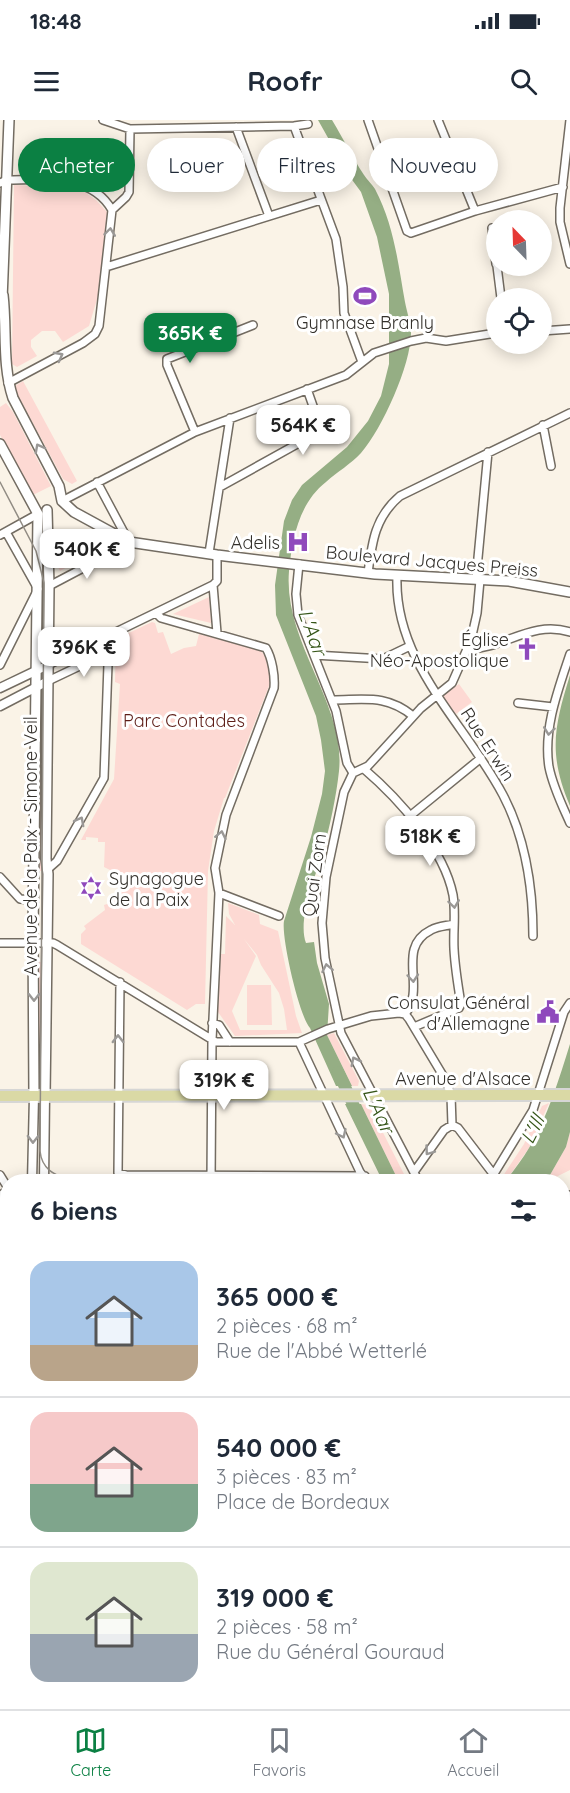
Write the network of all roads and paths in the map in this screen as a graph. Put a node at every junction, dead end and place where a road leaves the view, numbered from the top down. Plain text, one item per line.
1 (9, 120) edge
2 (103, 120) edge
3 (368, 120) edge
4 (438, 120) edge
5 (570, 120) edge
6 (308, 124) dead end
7 (294, 126) junction
8 (236, 127) junction
9 (130, 129) junction
10 (4, 182) edge
11 (563, 187) junction
12 (321, 201) junction
13 (2, 205) edge
14 (112, 210) junction
15 (475, 211) junction
16 (269, 216) junction
17 (570, 264) edge
18 (106, 267) junction
19 (3, 296) junction
20 (0, 312) edge
21 (253, 325) dead end
22 (570, 329) edge
23 (552, 330) edge
24 (486, 334) edge
25 (362, 362) junction
26 (4, 385) edge
27 (307, 389) junction
28 (570, 413) edge
29 (230, 418) junction
30 (543, 425) junction
31 (195, 432) junction
32 (0, 444) edge
33 (488, 452) junction
34 (550, 466) dead end
35 (97, 482) junction
36 (220, 487) junction
37 (62, 501) junction
38 (42, 512) junction
39 (3, 534) edge
40 (129, 542) junction
41 (213, 554) junction
42 (295, 564) junction
43 (368, 573) junction
44 (397, 577) junction
45 (478, 580) junction
46 (213, 585) junction
47 (49, 586) junction
48 (38, 589) junction
49 (570, 592) edge
50 (156, 613) junction
51 (570, 632) edge
52 (217, 633) junction
53 (109, 636) junction
54 (410, 646) junction
55 (469, 649) junction
56 (109, 652) junction
57 (570, 654) edge
58 (314, 655) junction
59 (0, 665) edge
60 (48, 665) junction
61 (38, 670) junction
62 (48, 681) junction
63 (37, 687) junction
64 (0, 688) edge
65 (438, 696) junction
66 (332, 700) junction
67 (518, 703) dead end
68 (0, 706) edge
69 (554, 706) junction
70 (414, 716) junction
71 (481, 758) junction
72 (364, 769) junction
73 (353, 773) junction
74 (410, 816) junction
75 (570, 823) edge
76 (48, 868) junction
77 (0, 877) edge
78 (219, 893) junction
79 (34, 900) junction
80 (279, 916) dead end
81 (454, 924) junction
82 (533, 936) dead end
83 (0, 943) edge
84 (34, 943) junction
85 (47, 943) junction
86 (120, 982) junction
87 (570, 1003) edge
88 (405, 1014) junction
89 (212, 1023) junction
90 (339, 1025) junction
91 (414, 1027) junction
92 (212, 1040) junction
93 (230, 1042) junction
94 (299, 1042) junction
95 (118, 1095) junction
96 (211, 1095) junction
97 (329, 1095) junction
98 (368, 1095) junction
99 (451, 1095) junction
100 (538, 1095) junction
101 (570, 1095) edge
102 (0, 1096) edge
103 (39, 1096) junction
104 (452, 1125) junction
105 (117, 1170) junction
106 (414, 1172) joint
107 (33, 1174) edge
108 (44, 1174) edge
109 (117, 1174) edge
110 (123, 1174) edge
111 (211, 1174) edge
112 (362, 1174) edge
113 (493, 1174) edge
114 (495, 1174) edge

1 - 10 main road
2 - 9 street
3 - 15 street
4 - 15 street
5 - 11 street
6 - 7 street
7 - 8 street
7 - 12 street
8 - 9 street
8 - 16 street
9 - 14 street
10 - 13 main road
10 - 14 street
11 - 15 street
11 - 17 street
12 - 16 street
12 - 25 street
13 - 19 main road
18 -> 14 street
16 - 18 street
26 -> 18 street
19 - 20 main road
19 - 26 main road
21 - 31 street
22 - 23 street
24 - 25 street
25 - 27 street
37 -> 26 main road
27 - 29 street
27 - 36 street
28 - 30 street
29 - 31 street
29 - 36 street
30 - 33 street
30 - 34 street
31 - 35 street
32 - 38 main road
33 - 43 street
33 - 45 street
35 - 37 street
35 - 40 street
36 - 41 street
37 - 38 main road
37 - 40 main road
38 - 39 street
38 - 47 main road, Avenue de la Paix - Simone Veil
38 - 48 main road, Avenue de la Paix - Simone Veil
39 - 48 street
40 - 41 main road, Boulevard Jacques Preiss
40 - 47 street
41 - 42 main road, Boulevard Jacques Preiss
41 - 46 street
42 - 43 main road, Boulevard Jacques Preiss
42 - 58 street
43 - 44 main road, Boulevard Jacques Preiss
44 - 45 main road, Boulevard Jacques Preiss
44 - 54 street, Rue Erwin
45 - 49 main road, Boulevard Jacques Preiss
45 - 55 street
46 - 50 street
46 - 52 street
47 - 60 main road, Avenue de la Paix - Simone Veil
48 - 59 street
48 - 61 main road, Avenue de la Paix - Simone Veil
50 - 52 street
50 - 53 street
51 - 55 street
78 -> 52 street
53 - 56 street
53 - 60 street
54 - 58 street
54 - 65 street, Rue Erwin
55 - 65 street
56 - 62 street
76 -> 56 street
57 - 69 street
58 - 66 street
60 - 61 street
60 - 62 main road, Avenue de la Paix - Simone Veil
61 - 63 main road, Avenue de la Paix - Simone Veil
61 - 64 street
62 - 63 street
62 - 76 main road, Avenue de la Paix - Simone Veil
63 - 68 street
63 - 79 main road, Avenue de la Paix - Simone Veil
65 - 70 street
65 - 71 street, Rue Erwin
66 - 70 street
66 - 73 street
67 - 69 street
69 -> 75 street
70 - 72 street
71 - 74 street
71 - 82 street, Rue Erwin
72 - 73 street
72 - 74 street
90 -> 73 street, Quai Zorn
74 -> 81 street
76 - 85 main road, Avenue de la Paix - Simone Veil
77 - 79 street
78 - 80 street
78 - 89 street
79 - 84 main road, Avenue de la Paix - Simone Veil
81 -> 88 street
81 - 91 street
83 - 84 street
84 - 85 street
84 -> 103 main road, Avenue de la Paix - Simone Veil
85 - 86 street
85 - 103 main road, Avenue de la Paix - Simone Veil
86 - 92 street
95 -> 86 street
87 - 100 street
88 - 90 street
88 - 91 street
89 - 92 street
89 - 93 street
90 - 94 street
98 -> 90 street, Quai Zorn
91 - 99 street
92 - 93 street
92 - 96 street
93 - 94 street
94 - 97 street
95 - 96 main road, Avenue d'Alsace
95 - 103 main road, Avenue d'Alsace
95 - 105 street
96 - 97 main road, Avenue d'Alsace
96 - 111 street
97 - 98 main road, Avenue d'Alsace
97 -> 112 street
98 - 99 main road, Avenue d'Alsace
98 - 106 street, Quai Zorn
99 - 100 main road, Avenue d'Alsace
99 - 104 street
100 - 101 main road, Avenue d'Alsace
100 - 114 street
102 - 103 main road, Avenue d'Alsace
103 -> 107 street, Avenue de la Paix - Simone Veil
103 - 108 street, Avenue de la Paix - Simone Veil
104 -> 106 street
104 - 113 street
105 - 109 street
105 - 110 street

